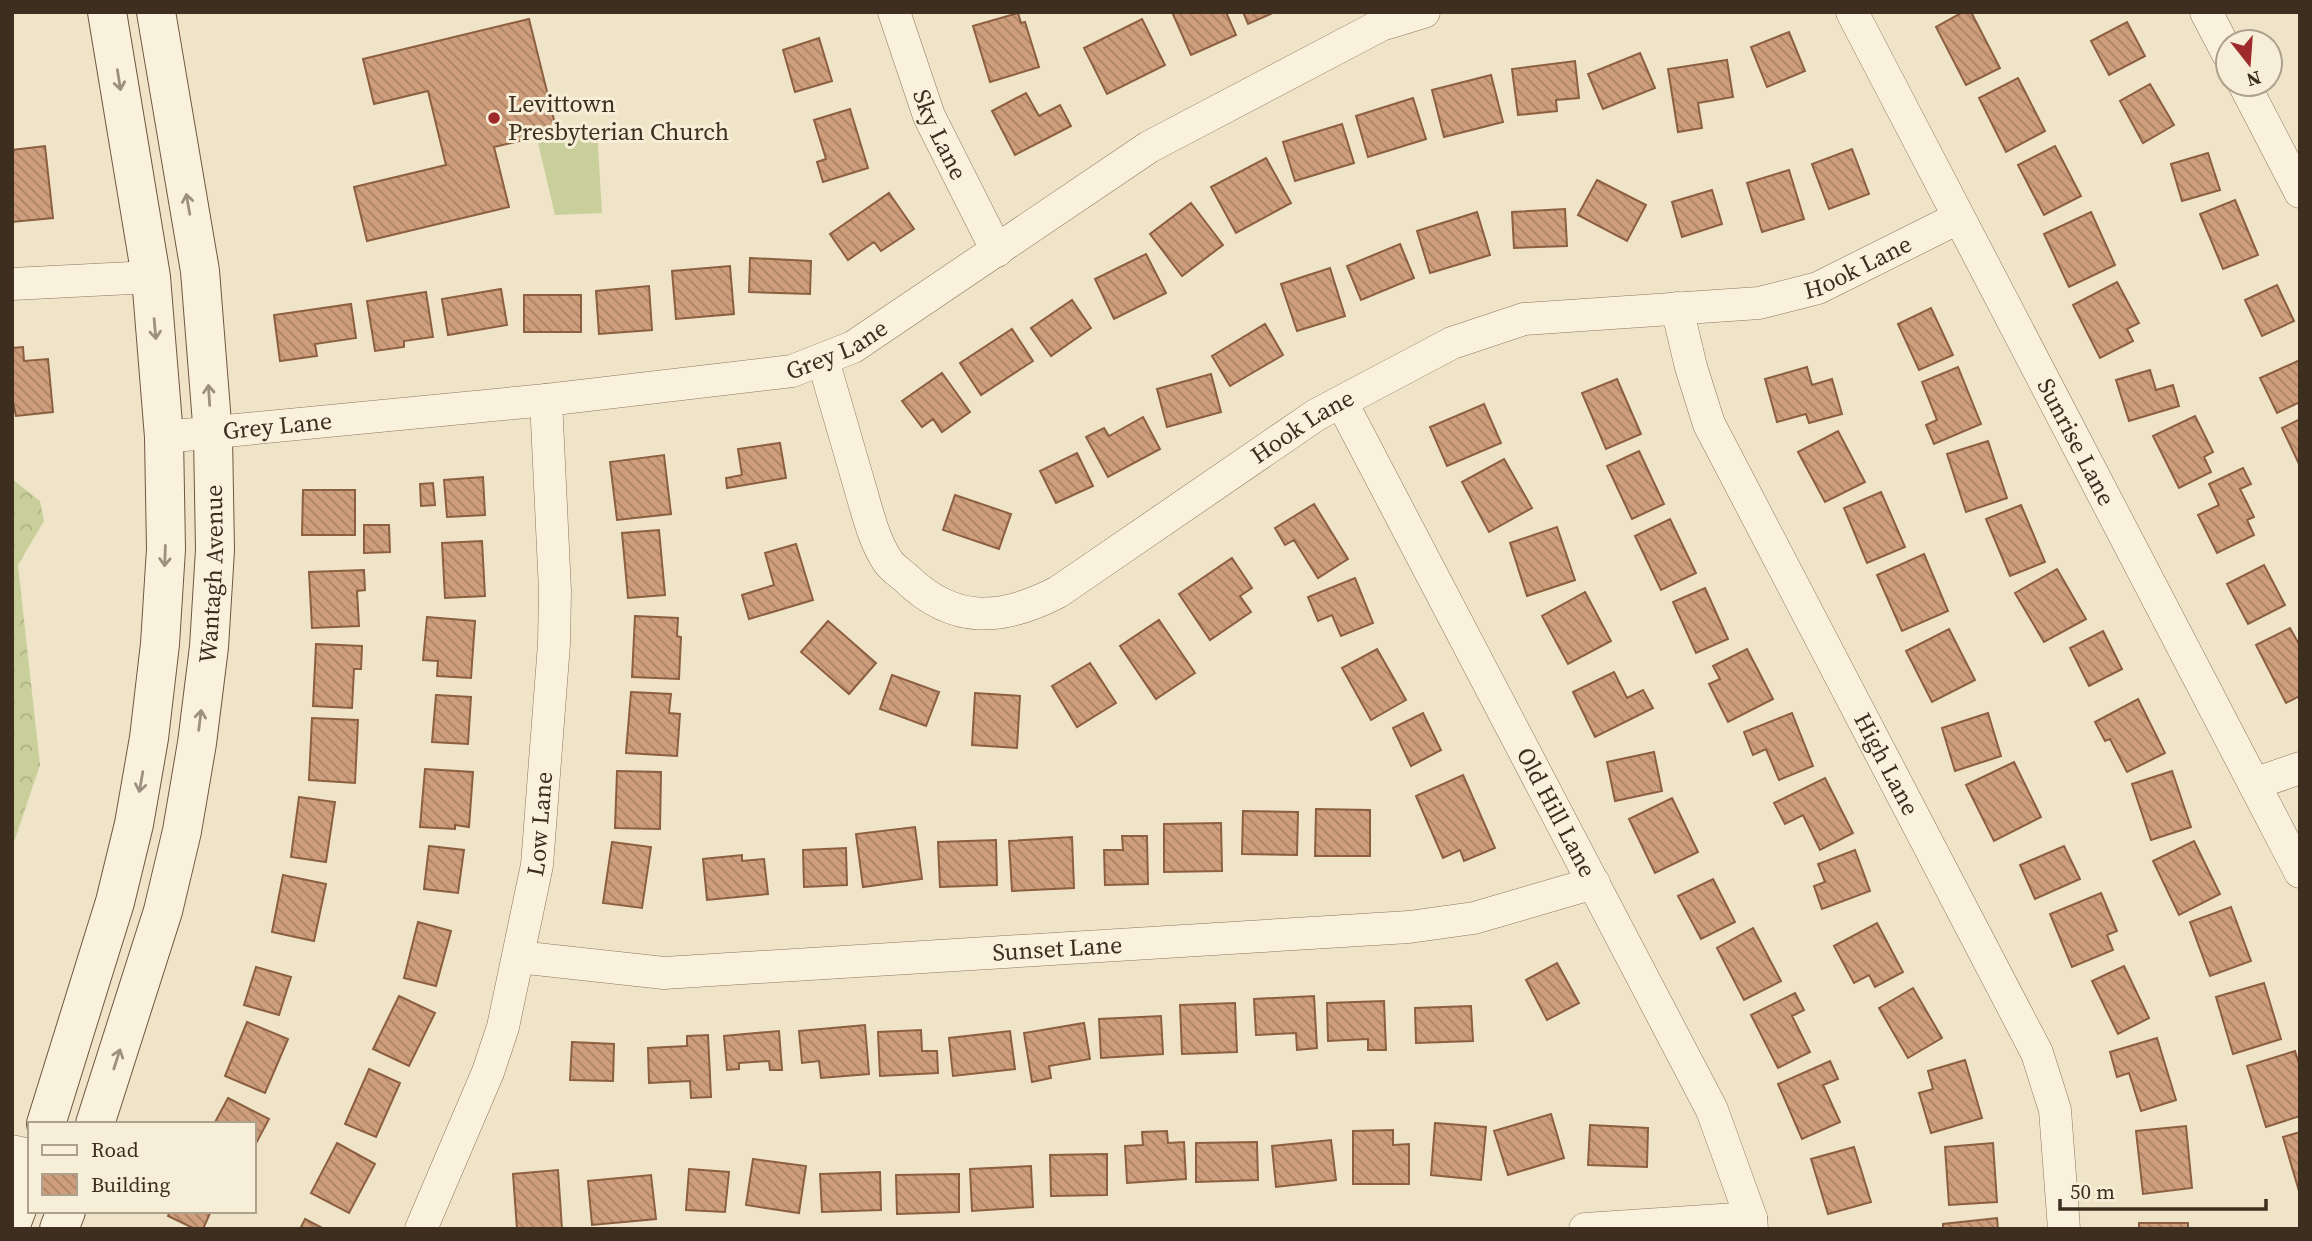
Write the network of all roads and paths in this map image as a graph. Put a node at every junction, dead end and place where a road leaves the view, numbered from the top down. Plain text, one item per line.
1 (107, 12) edge
2 (156, 12) edge
3 (894, 12) edge
4 (1424, 12) edge
5 (1852, 12) edge
6 (2206, 12) edge
7 (2214, 28) edge
8 (2251, 98) edge
9 (2300, 192) edge
10 (1958, 218) junction
11 (997, 251) junction
12 (151, 277) junction
13 (12, 284) edge
14 (1678, 308) junction
15 (822, 360) junction
16 (547, 400) junction
17 (1342, 402) junction
18 (212, 432) junction
19 (164, 437) junction
20 (2300, 768) edge
21 (2254, 784) junction
22 (2300, 872) edge
23 (1594, 883) junction
24 (518, 957) junction
25 (47, 1122) edge
26 (96, 1122) edge
27 (28, 1179) edge
28 (12, 1222) edge
29 (1752, 1223) edge
30 (421, 1229) edge
31 (1585, 1229) edge
32 (2064, 1229) edge

1 -> 12 main road, Wantagh Avenue
18 -> 2 main road, Wantagh Avenue
3 - 11 street, Sky Lane
4 - 11 street, Grey Lane
5 - 10 street, Sunrise Lane
6 - 7 street
8 - 9 street
10 - 14 street, Hook Lane
10 - 21 street, Sunrise Lane
11 - 15 street, Grey Lane
12 - 13 street
12 -> 19 main road, Wantagh Avenue
14 - 17 street, Hook Lane
14 - 32 street, High Lane
15 - 16 street, Grey Lane
15 - 17 street, Hook Lane
16 - 18 street, Grey Lane
16 - 24 street, Low Lane
17 - 23 street, Old Hill Lane
18 - 19 street, Grey Lane
26 -> 18 main road, Wantagh Avenue
19 -> 25 main road, Wantagh Avenue
20 - 21 street
21 - 22 street, Sunrise Lane
23 - 24 street, Sunset Lane
23 - 29 street, Old Hill Lane
24 - 30 street, Low Lane
27 - 28 main road
29 - 31 street

